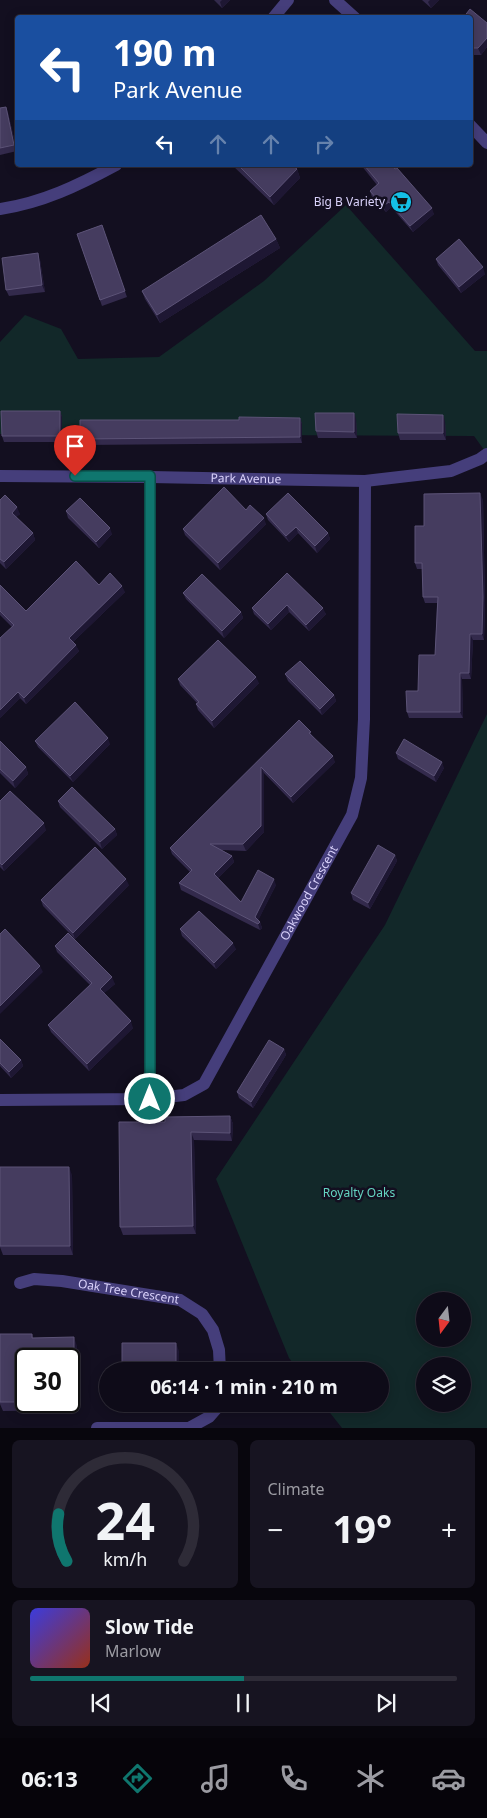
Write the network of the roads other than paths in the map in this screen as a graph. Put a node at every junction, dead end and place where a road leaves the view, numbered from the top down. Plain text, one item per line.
1 (288, 0) edge
2 (335, 0) edge
3 (276, 15) edge
4 (352, 15) edge
5 (473, 128) edge
6 (487, 143) edge
7 (112, 167) edge
8 (0, 209) edge
9 (487, 454) edge
10 (0, 476) edge
11 (150, 476) junction
12 (364, 481) junction
13 (150, 1099) junction
14 (0, 1100) edge
15 (20, 1283) dead end
16 (220, 1362) edge
17 (213, 1412) edge
18 (97, 1428) edge

1 - 3 street
2 - 4 street
5 - 6 street
7 - 8 street
9 - 12 street, Park Avenue
10 - 11 street, Park Avenue
11 - 12 street, Park Avenue
11 - 13 street
12 - 13 street, Oakwood Crescent
13 - 14 street, Oakwood Crescent
15 - 16 street, Oak Tree Crescent
17 - 18 street

